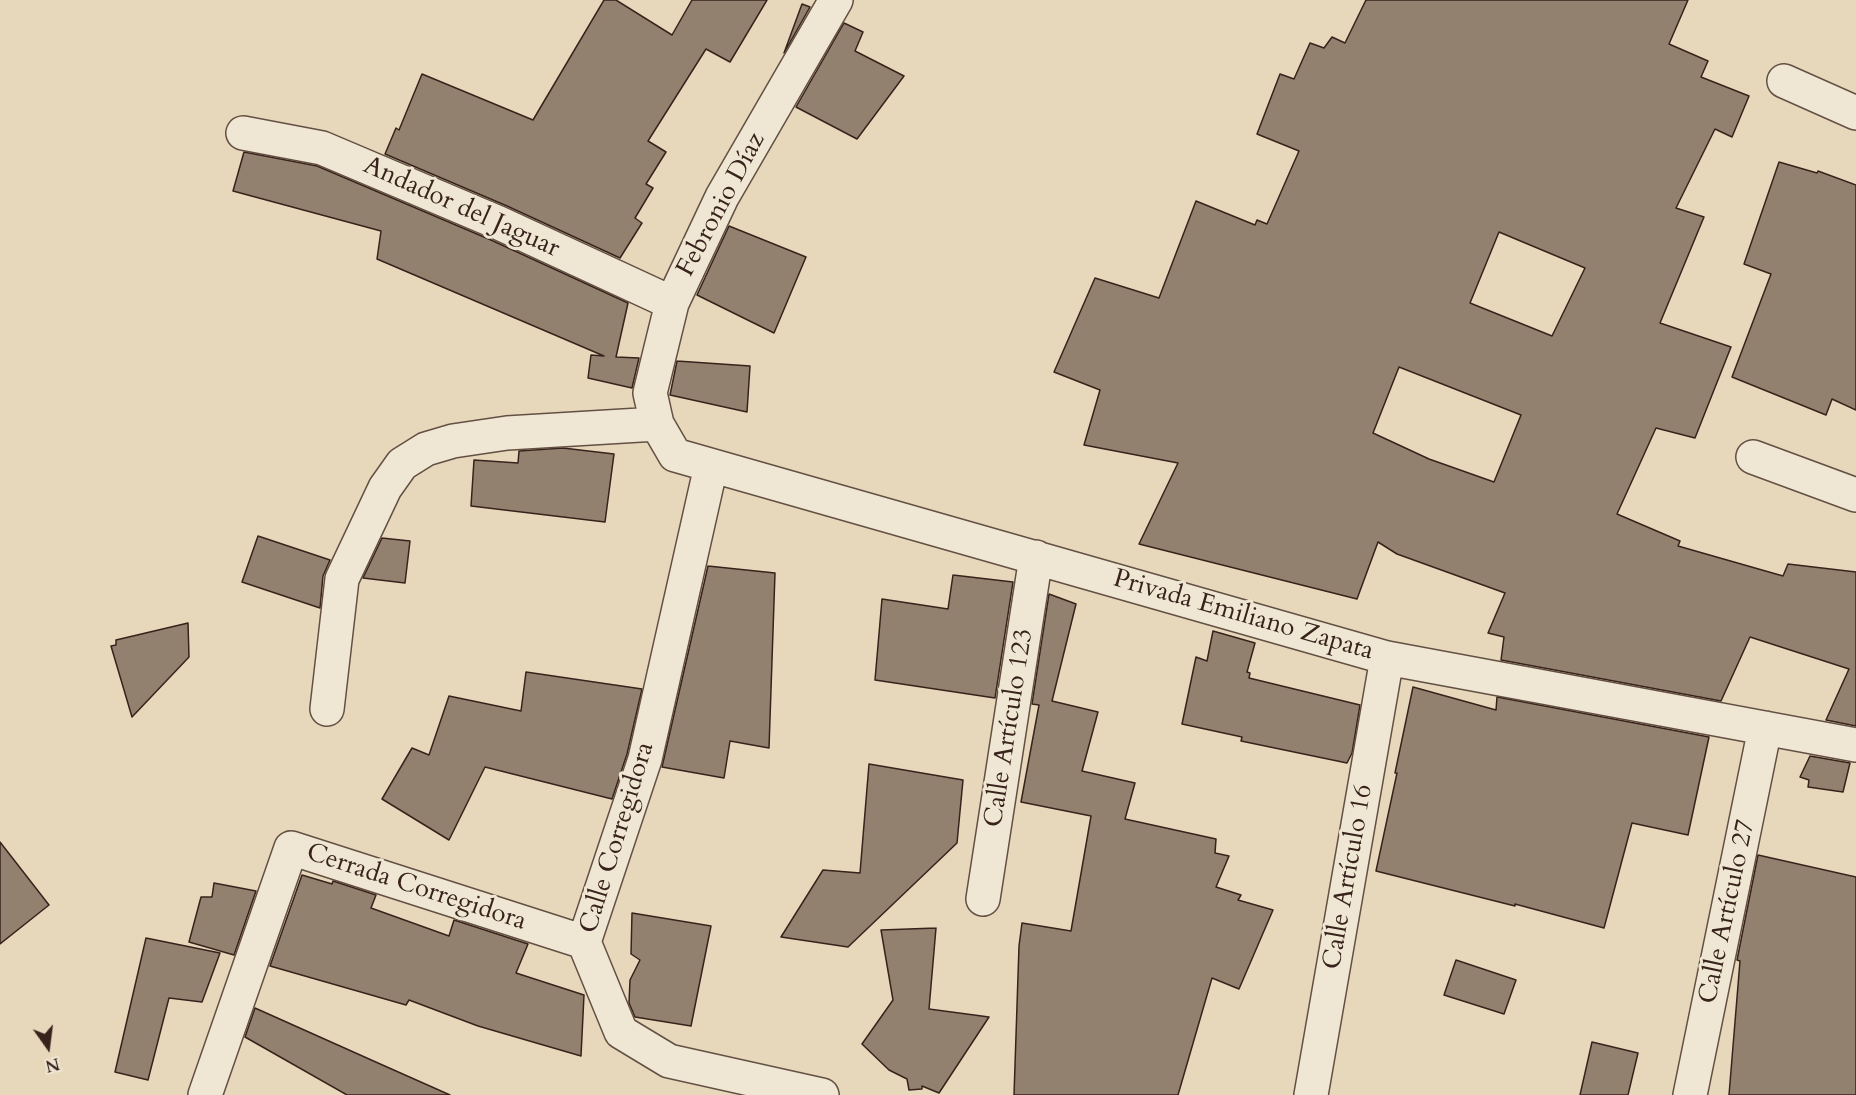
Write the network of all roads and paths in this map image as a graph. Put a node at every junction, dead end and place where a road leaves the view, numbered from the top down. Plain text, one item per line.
1 (836, 0) edge
2 (1784, 81) dead end
3 (1856, 112) edge
4 (243, 133) dead end
5 (672, 303) junction
6 (657, 424) junction
7 (1753, 457) dead end
8 (711, 466) junction
9 (1856, 495) edge
10 (1036, 557) junction
11 (1387, 658) junction
12 (327, 709) dead end
13 (1765, 728) junction
14 (1856, 745) edge
15 (983, 898) dead end
16 (584, 942) junction
17 (205, 1095) edge
18 (822, 1095) edge
19 (1311, 1095) edge
20 (1690, 1095) edge

1 - 5 street, Febronio Díaz
2 - 3 street
4 - 5 street, Andador del Jaguar
5 - 6 street, Febronio Díaz
6 - 8 street, Privada Emiliano Zapata
6 - 12 street
7 - 9 street
8 - 10 street, Privada Emiliano Zapata
8 - 16 street, Calle Corregidora
10 - 11 street, Privada Emiliano Zapata
10 - 15 street, Calle Artículo 123
11 - 13 street, Privada Emiliano Zapata
11 - 19 street, Calle Artículo 16
13 - 14 street, Privada Emiliano Zapata
13 - 20 street, Calle Artículo 27
16 - 17 street, Cerrada Corregidora
16 - 18 street, Calle Corregidora

